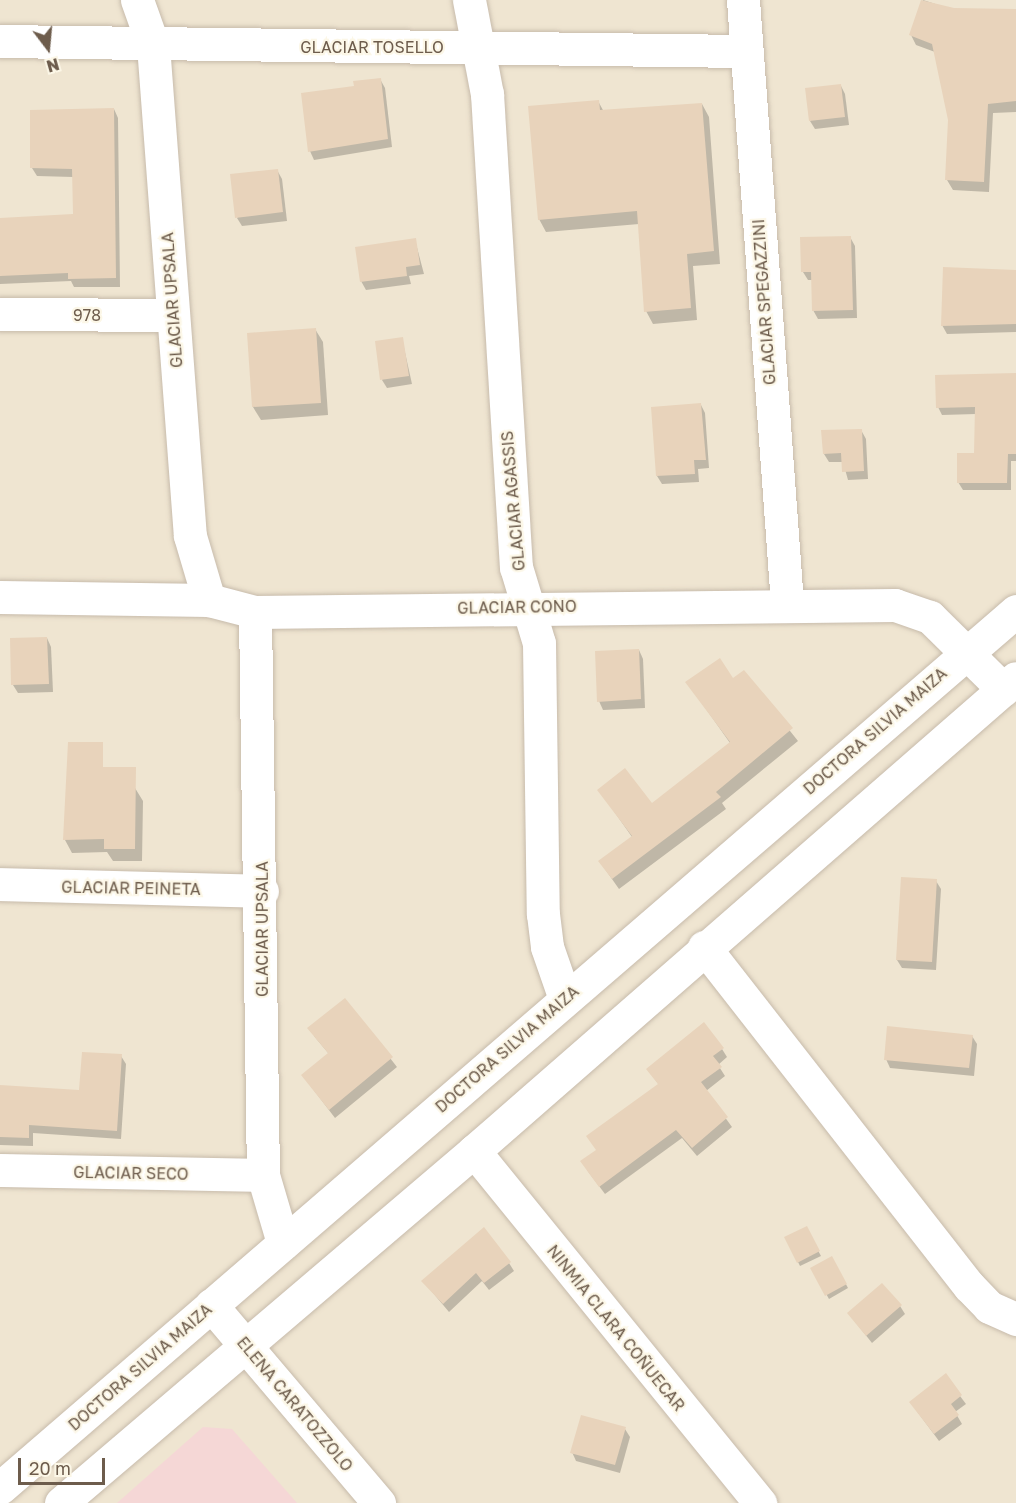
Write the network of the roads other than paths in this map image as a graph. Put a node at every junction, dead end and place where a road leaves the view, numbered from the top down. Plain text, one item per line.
1 (137, 0) edge
2 (469, 0) edge
3 (743, 0) edge
4 (0, 41) edge
5 (153, 45) junction
6 (480, 48) junction
7 (745, 51) junction
8 (0, 314) edge
9 (174, 315) junction
10 (0, 597) edge
11 (209, 600) junction
12 (787, 604) junction
13 (527, 606) junction
14 (1016, 611) edge
15 (255, 612) junction
16 (968, 651) junction
17 (1010, 683) edge
18 (0, 884) edge
19 (262, 891) junction
20 (704, 947) junction
21 (565, 999) junction
22 (474, 1151) junction
23 (0, 1170) edge
24 (263, 1175) junction
25 (283, 1243) junction
26 (211, 1305) junction
27 (1016, 1319) edge
28 (244, 1345) junction
29 (0, 1488) edge
30 (61, 1503) edge
31 (379, 1503) edge
32 (759, 1503) edge

1 - 5 street, GLACIAR UPSALA
2 - 6 street, GLACIAR AGASSIS
3 - 7 street, GLACIAR SPEGAZZINI
4 - 5 street, GLACIAR TOSELLO
5 - 6 street, GLACIAR TOSELLO
5 - 9 street, GLACIAR UPSALA
6 - 7 street, GLACIAR TOSELLO
6 - 13 street, GLACIAR AGASSIS
7 - 12 street, GLACIAR SPEGAZZINI
8 - 9 street, 978
9 - 11 street, GLACIAR UPSALA
10 - 11 street, GLACIAR CONO
11 - 15 street, GLACIAR CONO
12 - 13 street, GLACIAR CONO
12 - 16 street, GLACIAR CONO
13 - 15 street, GLACIAR CONO
13 - 21 street, GLACIAR AGASSIS
14 - 16 street, DOCTORA SILVIA MAIZA
15 - 19 street, GLACIAR UPSALA
16 - 17 street, GLACIAR CONO
16 - 21 street, DOCTORA SILVIA MAIZA
17 - 20 street
18 - 19 street, GLACIAR PEINETA
19 - 24 street, GLACIAR UPSALA
20 - 22 street
20 - 27 street
21 - 25 street, DOCTORA SILVIA MAIZA
22 - 28 street
22 - 32 street, NINMIA CLARA COÑUECAR
23 - 24 street, GLACIAR SECO
24 - 25 street, GLACIAR UPSALA
25 - 26 street, DOCTORA SILVIA MAIZA
26 - 28 street, ELENA CARATOZZOLO
26 - 29 street, DOCTORA SILVIA MAIZA
28 - 30 street
28 - 31 street, ELENA CARATOZZOLO

